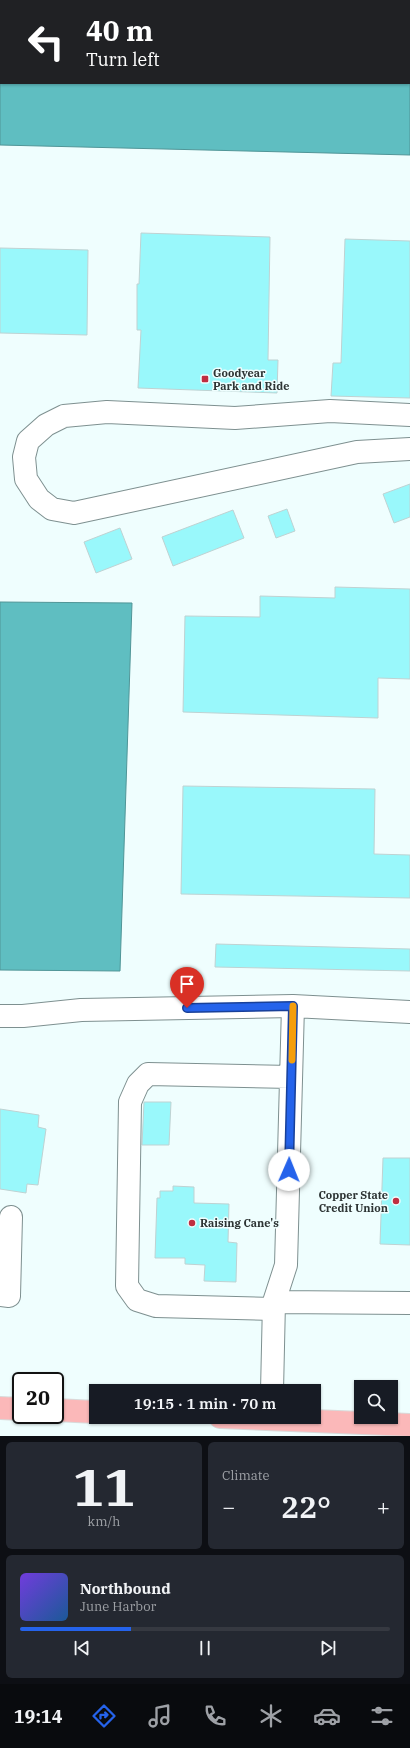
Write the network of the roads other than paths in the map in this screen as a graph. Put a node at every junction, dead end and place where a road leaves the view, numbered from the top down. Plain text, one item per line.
1 (410, 415) edge
2 (410, 450) edge
3 (293, 1006) junction
4 (410, 1012) edge
5 (0, 1016) edge
6 (291, 1077) junction
7 (11, 1217) dead end
8 (410, 1289) edge
9 (0, 1295) edge
10 (368, 1302) junction
11 (410, 1303) edge
12 (273, 1305) junction
13 (272, 1384) edge
14 (0, 1408) edge
15 (12, 1408) edge
16 (64, 1410) edge
17 (89, 1412) edge
18 (321, 1420) edge
19 (410, 1425) edge

1 - 2 lane
3 - 4 lane
3 - 5 lane
3 - 6 lane
6 - 12 lane
6 - 12 lane
7 - 9 lane
8 - 10 lane
10 - 11 lane
10 - 12 lane
12 - 13 lane
14 - 15 main road
16 - 17 main road
18 - 19 main road

